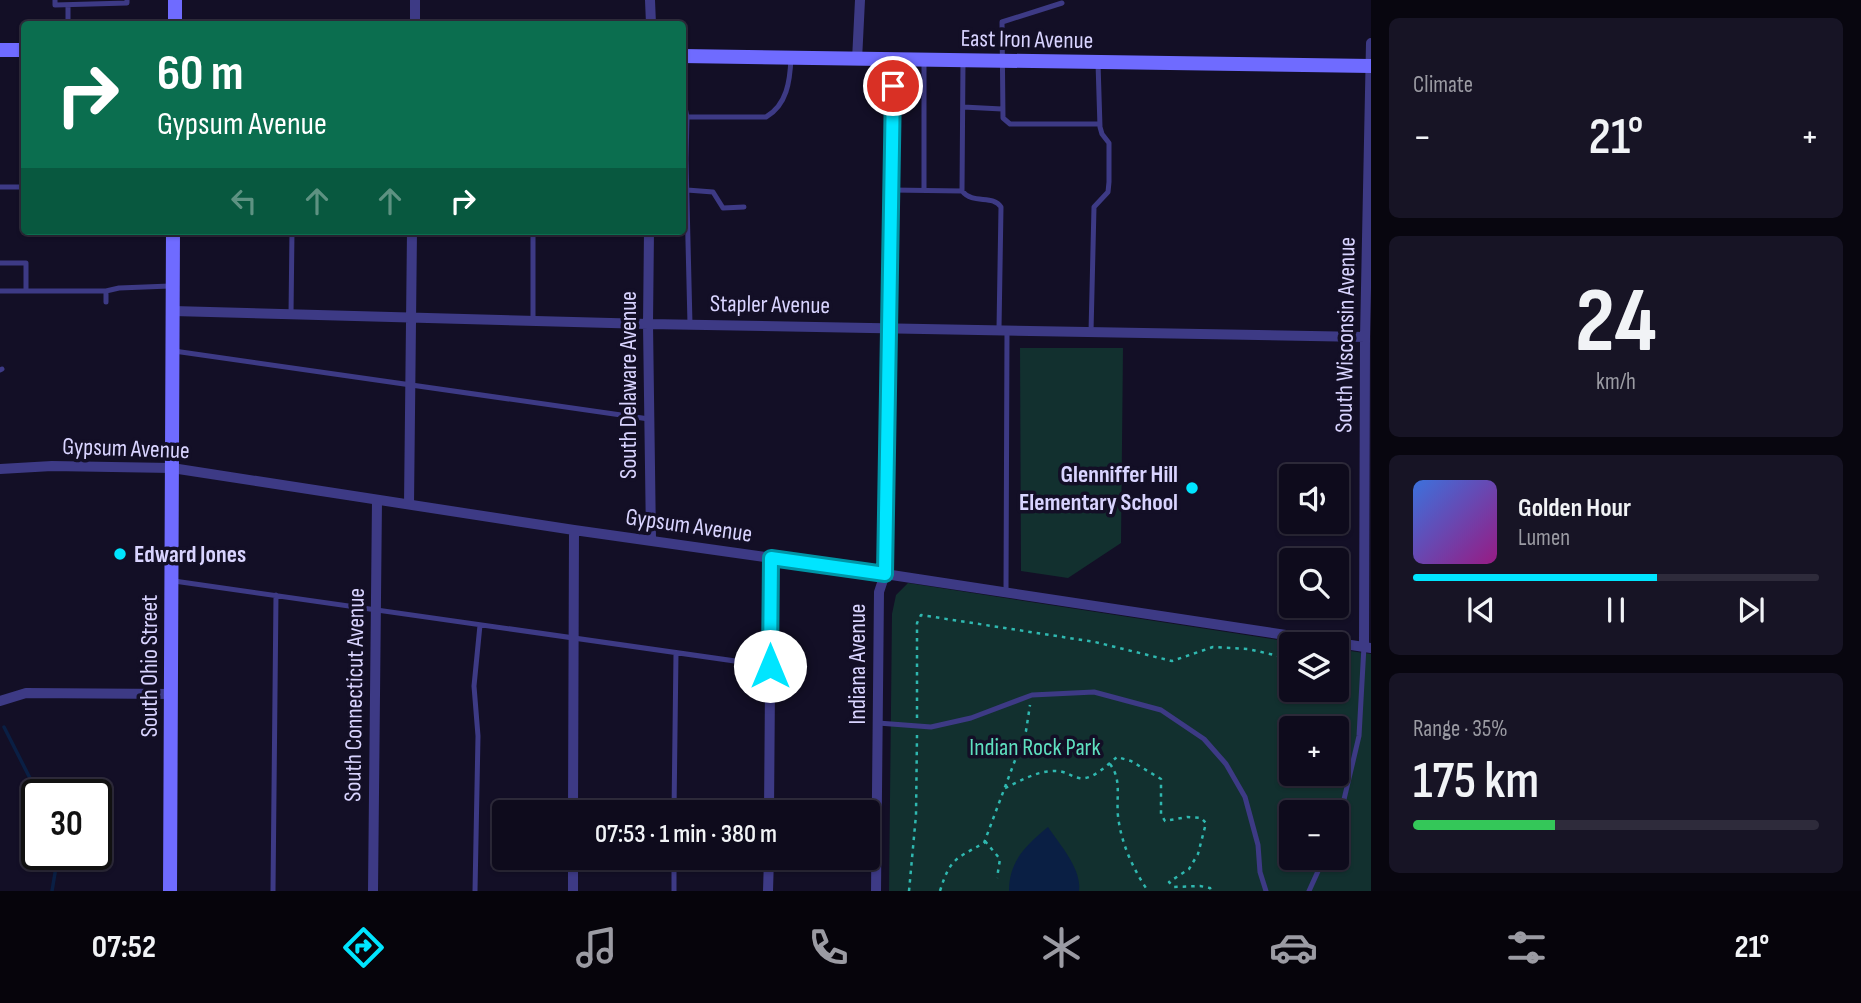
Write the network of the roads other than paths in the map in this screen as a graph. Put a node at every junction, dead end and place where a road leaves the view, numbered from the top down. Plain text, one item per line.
1 (55, 0) edge
2 (127, 0) edge
3 (175, 0) edge
4 (415, 0) edge
5 (650, 0) edge
6 (1062, 3) dead end
7 (860, 4) edge
8 (68, 5) junction
9 (68, 21) edge
10 (175, 21) edge
11 (415, 21) edge
12 (651, 21) edge
13 (1371, 43) edge
14 (0, 50) edge
15 (21, 50) edge
16 (686, 56) edge
17 (791, 58) junction
18 (858, 60) junction
19 (894, 60) junction
20 (924, 60) junction
21 (963, 61) junction
22 (1002, 61) junction
23 (1098, 62) junction
24 (1371, 66) edge
25 (963, 107) junction
26 (1002, 109) junction
27 (686, 112) edge
28 (687, 117) junction
29 (1100, 124) junction
30 (686, 131) edge
31 (686, 180) edge
32 (0, 187) edge
33 (21, 187) edge
34 (687, 190) junction
35 (892, 190) junction
36 (924, 190) junction
37 (962, 191) junction
38 (744, 207) dead end
39 (173, 235) edge
40 (292, 235) edge
41 (412, 235) edge
42 (533, 235) edge
43 (649, 235) edge
44 (0, 263) edge
45 (173, 285) junction
46 (0, 291) edge
47 (26, 291) junction
48 (106, 291) junction
49 (106, 302) dead end
50 (173, 311) junction
51 (291, 315) junction
52 (411, 318) junction
53 (533, 321) junction
54 (648, 324) junction
55 (690, 324) junction
56 (890, 327) junction
57 (1003, 330) junction
58 (1091, 331) junction
59 (1365, 337) junction
60 (173, 351) junction
61 (411, 385) junction
62 (649, 419) junction
63 (172, 468) junction
64 (0, 469) edge
65 (377, 500) junction
66 (410, 504) junction
67 (575, 530) junction
68 (651, 539) junction
69 (771, 558) junction
70 (885, 574) junction
71 (172, 581) junction
72 (1006, 592) junction
73 (276, 595) junction
74 (376, 609) junction
75 (480, 625) junction
76 (574, 639) junction
77 (1367, 647) edge
78 (676, 653) junction
79 (770, 666) junction
80 (171, 694) junction
81 (0, 701) edge
82 (878, 723) junction
83 (573, 800) edge
84 (674, 800) edge
85 (769, 800) edge
86 (1344, 800) edge
87 (573, 870) edge
88 (674, 870) edge
89 (769, 870) edge
90 (1319, 870) edge
91 (170, 891) edge
92 (273, 891) edge
93 (373, 891) edge
94 (475, 891) edge
95 (573, 891) edge
96 (674, 891) edge
97 (768, 891) edge
98 (876, 891) edge
99 (1266, 891) edge
100 (1310, 891) edge

1 - 8 lane
2 - 8 lane
3 - 10 street
4 - 11 street
5 - 12 street
6 - 22 lane
7 - 18 street
8 - 9 lane
13 - 24 street, South Wisconsin Avenue
14 - 15 street
16 - 17 street, East Iron Avenue
17 - 18 street, East Iron Avenue
17 - 28 lane
18 - 19 street, East Iron Avenue
19 - 20 street, East Iron Avenue
19 - 35 street, Indiana Avenue
20 - 21 street, East Iron Avenue
20 - 36 lane
21 - 22 street, East Iron Avenue
21 - 25 lane
22 - 23 street, East Iron Avenue
22 - 26 lane
23 - 24 street, East Iron Avenue
23 - 29 lane
24 - 59 street, South Wisconsin Avenue
25 - 26 lane
25 - 37 lane
26 - 29 lane
27 - 28 lane
28 - 30 lane
29 - 58 lane
31 - 34 lane
32 - 33 lane
34 - 38 lane
34 - 55 lane
35 - 36 lane
35 - 56 street, Indiana Avenue
36 - 37 lane
37 - 57 lane
39 - 45 street, South Ohio Street
40 - 51 lane
41 - 52 street
42 - 53 lane
43 - 54 street, South Delaware Avenue
44 - 47 lane
45 - 48 lane
45 - 50 street, South Ohio Street
46 - 47 lane
47 - 48 lane
48 - 49 lane
50 - 51 street, Stapler Avenue
50 - 60 street, South Ohio Street
51 - 52 street, Stapler Avenue
52 - 53 street, Stapler Avenue
52 - 61 street
53 - 54 street, Stapler Avenue
54 - 55 street, Stapler Avenue
54 - 62 street, South Delaware Avenue
55 - 56 street, Stapler Avenue
56 - 57 street, Stapler Avenue
56 - 70 street, Indiana Avenue
57 - 58 street, Stapler Avenue
57 - 72 lane
58 - 59 street, Stapler Avenue
59 - 77 street, South Wisconsin Avenue
60 - 61 lane
60 - 63 street, South Ohio Street
61 - 62 lane
61 - 66 street
62 - 68 street, South Delaware Avenue
63 - 64 street, Gypsum Avenue
63 - 65 street, Gypsum Avenue
63 - 71 street, South Ohio Street
65 - 66 street, Gypsum Avenue
65 - 74 street, South Connecticut Avenue
66 - 67 street, Gypsum Avenue
67 - 68 street, Gypsum Avenue
67 - 76 street
68 - 69 street, Gypsum Avenue
69 - 70 street, Gypsum Avenue
69 - 79 street
70 - 72 street, Gypsum Avenue
70 - 82 street, Indiana Avenue
71 - 73 lane
71 - 80 street, South Ohio Street
72 - 77 street, Gypsum Avenue
73 - 74 lane
73 - 92 lane
74 - 75 lane
74 - 93 street, South Connecticut Avenue
75 - 76 lane
75 - 94 lane
76 - 78 lane
76 - 83 street
77 - 86 lane
78 - 79 lane
78 - 84 lane
79 - 85 street
80 - 81 street
80 - 91 street, South Ohio Street
82 - 98 street, Indiana Avenue
82 - 99 lane
87 - 95 street
88 - 96 lane
89 - 97 street
90 - 100 lane

